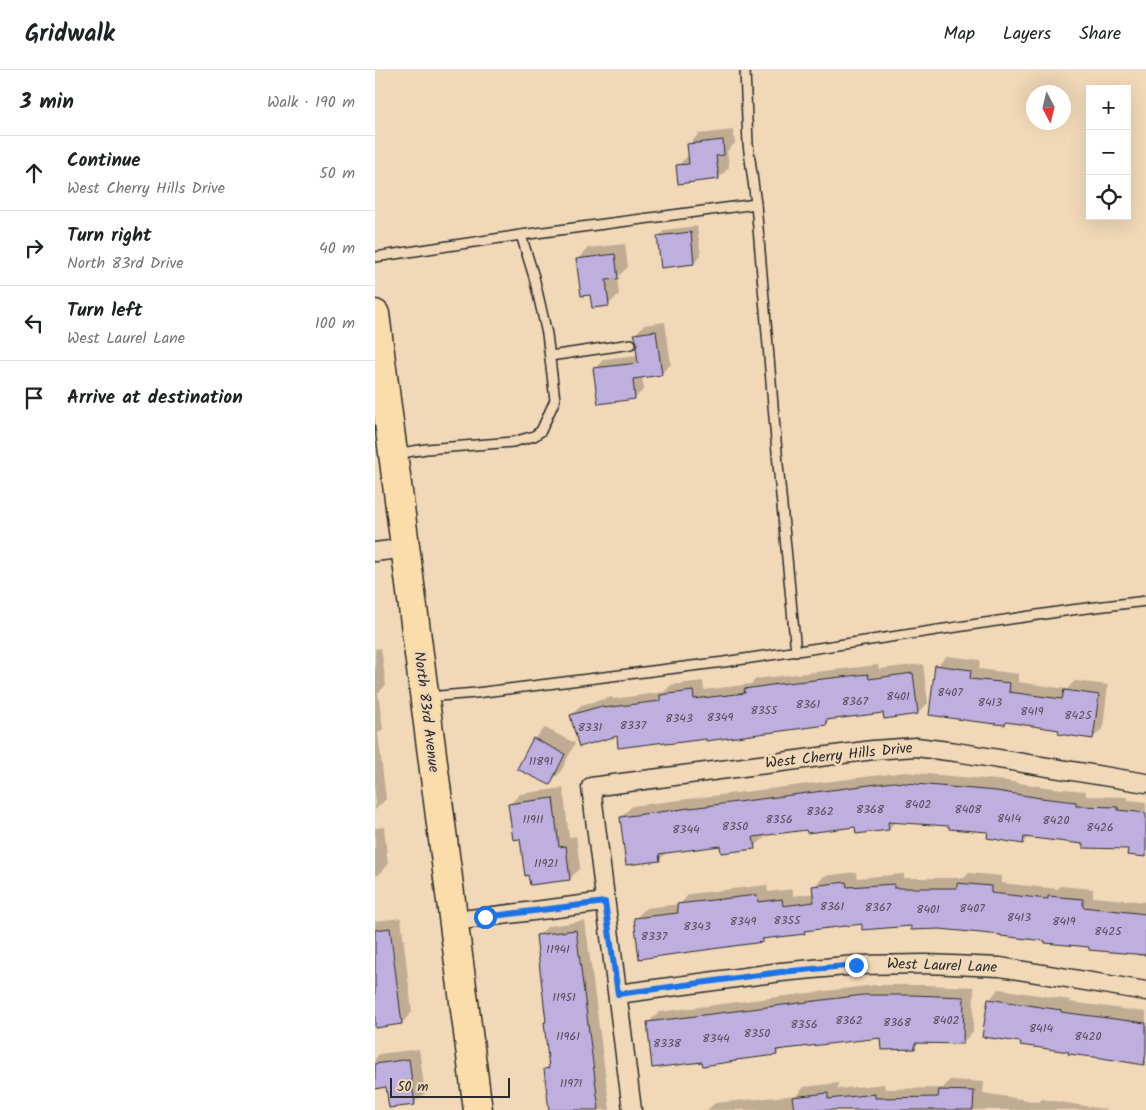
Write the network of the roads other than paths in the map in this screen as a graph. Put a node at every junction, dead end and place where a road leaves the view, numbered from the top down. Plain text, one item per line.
1 (745, 70) edge
2 (756, 204) junction
3 (521, 235) junction
4 (375, 257) edge
5 (375, 321) edge
6 (631, 344) dead end
7 (550, 356) junction
8 (393, 454) junction
9 (406, 548) junction
10 (375, 552) edge
11 (1146, 601) edge
12 (796, 652) junction
13 (424, 697) junction
14 (1146, 783) edge
15 (605, 902) junction
16 (454, 921) junction
17 (1146, 991) edge
18 (618, 994) junction
19 (478, 1110) edge
20 (632, 1110) edge

1 - 2 lane
2 - 3 lane
2 - 12 lane
3 - 4 lane
3 - 7 lane
5 - 8 main road, North 83rd Avenue
6 - 7 lane
7 - 8 lane
8 - 9 main road, North 83rd Avenue
9 - 10 street
9 - 13 main road, North 83rd Avenue
11 - 12 lane
12 - 13 lane
13 - 16 main road, North 83rd Avenue
14 - 15 street, West Cherry Hills Drive
15 - 16 street
15 - 18 street
16 - 19 main road, North 83rd Avenue
17 - 18 street, West Laurel Lane
18 - 20 street

